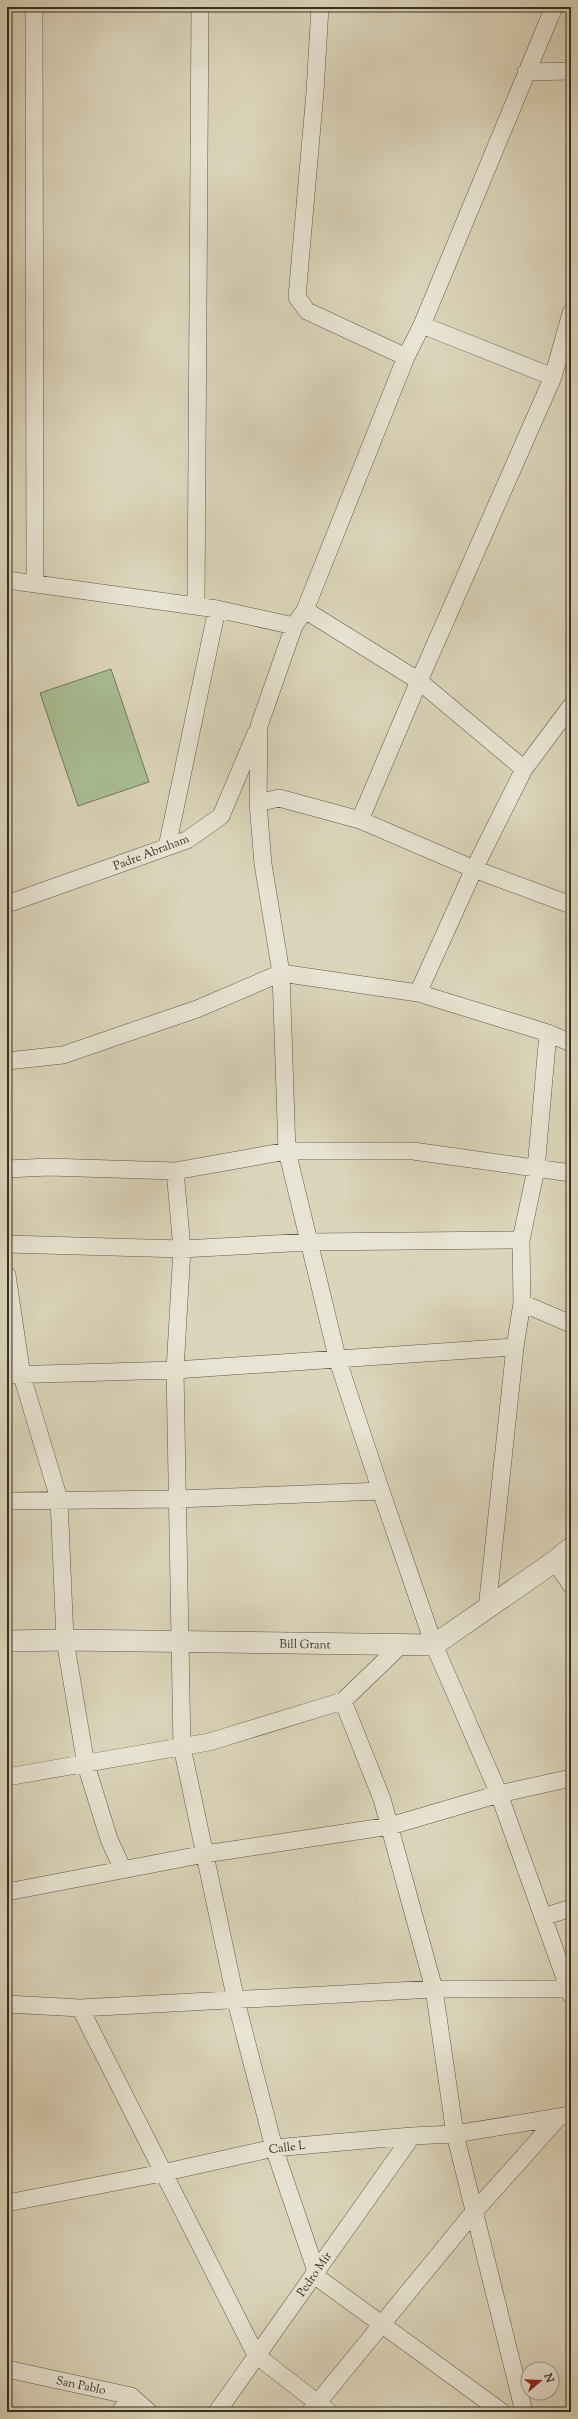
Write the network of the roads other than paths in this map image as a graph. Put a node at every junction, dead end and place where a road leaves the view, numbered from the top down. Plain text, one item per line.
1 (34, 7) edge
2 (200, 7) edge
3 (320, 7) edge
4 (554, 7) edge
5 (571, 71) edge
6 (526, 72) junction
7 (571, 313) edge
8 (422, 326) junction
9 (406, 357) junction
10 (553, 377) junction
11 (7, 580) edge
12 (35, 584) junction
13 (196, 606) junction
14 (217, 609) junction
15 (305, 610) junction
16 (294, 626) junction
17 (418, 681) junction
18 (571, 706) edge
19 (259, 726) junction
20 (524, 769) junction
21 (258, 803) junction
22 (360, 820) junction
23 (167, 847) junction
24 (474, 869) junction
25 (7, 904) edge
26 (571, 905) edge
27 (281, 973) junction
28 (418, 993) junction
29 (548, 1033) junction
30 (571, 1043) edge
31 (7, 1061) edge
32 (287, 1151) junction
33 (7, 1168) edge
34 (536, 1169) junction
35 (175, 1170) junction
36 (571, 1173) edge
37 (521, 1240) junction
38 (309, 1242) junction
39 (7, 1244) edge
40 (182, 1249) junction
41 (7, 1274) edge
42 (522, 1303) junction
43 (571, 1324) edge
44 (514, 1347) junction
45 (338, 1360) junction
46 (175, 1370) junction
47 (15, 1375) edge
48 (381, 1492) junction
49 (59, 1499) junction
50 (178, 1499) junction
51 (7, 1501) edge
52 (571, 1548) edge
53 (555, 1562) junction
54 (571, 1584) edge
55 (487, 1609) junction
56 (65, 1640) junction
57 (7, 1641) edge
58 (179, 1642) junction
59 (401, 1645) junction
60 (434, 1645) junction
61 (343, 1701) junction
62 (182, 1747) junction
63 (86, 1765) junction
64 (7, 1777) edge
65 (571, 1778) edge
66 (499, 1794) junction
67 (390, 1826) junction
68 (205, 1854) junction
69 (123, 1870) junction
70 (7, 1892) edge
71 (571, 1908) edge
72 (543, 1918) junction
73 (434, 1989) junction
74 (570, 1992) edge
75 (236, 2001) junction
76 (7, 2004) edge
77 (80, 2008) junction
78 (565, 2116) edge
79 (455, 2134) junction
80 (412, 2136) junction
81 (274, 2148) junction
82 (162, 2173) junction
83 (7, 2203) edge
84 (473, 2213) junction
85 (314, 2275) junction
86 (382, 2325) junction
87 (256, 2355) junction
88 (7, 2369) edge
89 (130, 2396) junction
90 (319, 2409) edge
91 (120, 2412) edge
92 (149, 2412) edge
93 (217, 2412) edge
94 (502, 2412) edge
95 (524, 2412) edge

1 - 12 street
2 - 13 street
3 - 9 street
4 - 6 street
5 - 6 street
6 - 8 street
7 - 10 street
8 - 9 street
8 - 10 street
9 - 15 street
10 - 17 street
11 - 12 street
12 - 13 street
13 - 14 street
14 - 16 street
14 - 23 street
15 - 16 street
15 - 17 street
16 - 19 street
17 - 20 street
17 - 22 street
18 - 20 street
19 - 21 street
19 - 23 street, Padre Abraham
20 - 24 street
21 - 22 street
21 - 27 street
22 - 24 street
23 - 25 street, Padre Abraham
24 - 26 street
24 - 28 street
27 - 28 street
27 - 31 street
27 - 32 street
28 - 29 street
29 - 30 street
29 - 34 street
32 - 34 street
32 - 35 street
32 - 38 street
33 - 35 street
34 - 36 street
34 - 37 street
35 - 40 street
37 - 38 street
37 - 42 street
38 - 40 street
38 - 45 street
39 - 40 street
40 - 46 street
41 - 47 street
42 - 43 street
42 - 44 street
44 - 45 street
44 - 55 street
45 - 46 street
45 - 48 street
46 - 47 street
46 - 50 street
47 - 49 street
48 - 50 street
48 - 60 street
49 - 50 street
49 - 51 street
49 - 56 street
50 - 58 street
52 - 53 street
53 - 54 street
53 - 55 street
55 - 60 street
56 - 57 street, Bill Grant
56 - 58 street, Bill Grant
56 - 63 street
58 - 59 street, Bill Grant
58 - 62 street
59 - 60 street, Bill Grant
59 - 61 street
60 - 66 street
61 - 62 street
61 - 67 street
62 - 63 street
62 - 68 street
63 - 64 street
63 - 69 street
65 - 66 street
66 - 67 street
66 - 72 street
67 - 68 street
67 - 73 street
68 - 69 street
68 - 75 street
69 - 70 street
71 - 72 street
72 - 74 street
73 - 74 street
73 - 75 street
73 - 79 street
75 - 77 street
75 - 81 street
76 - 77 street
77 - 82 street
78 - 79 street, Calle L
78 - 84 street
79 - 80 street, Calle L
79 - 84 street
80 - 81 street, Calle L
80 - 85 street, Pedro Mír
81 - 82 street, Calle L
81 - 85 street
82 - 83 street, Calle L
82 - 87 street
84 - 86 street
84 - 95 street
85 - 86 street
85 - 87 street, Pedro Mír
86 - 90 street
86 - 94 street
87 - 90 street
87 - 93 street, Pedro Mír
88 - 89 street, San Pablo
89 - 91 street
89 - 92 street, San Pablo

